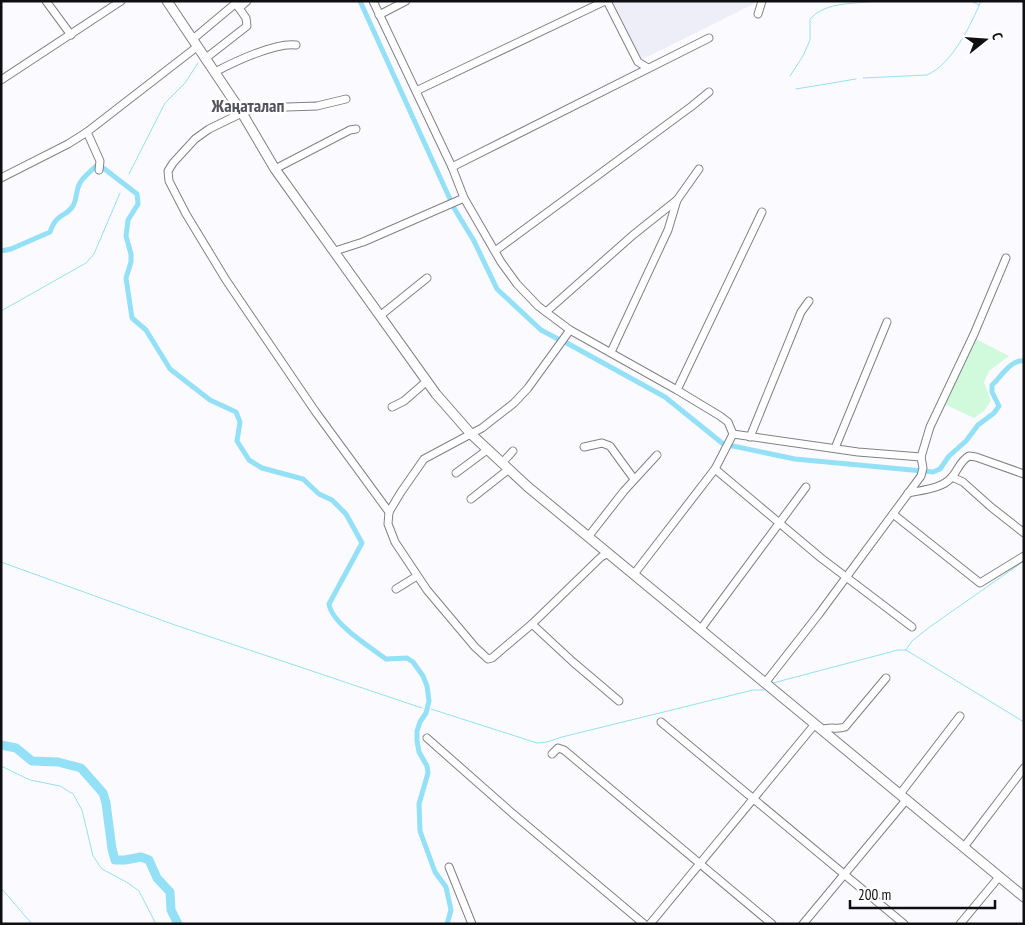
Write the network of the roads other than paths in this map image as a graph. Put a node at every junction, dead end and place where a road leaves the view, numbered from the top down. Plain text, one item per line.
1 (46, 1) edge
2 (121, 1) edge
3 (167, 1) edge
4 (247, 1) edge
5 (373, 1) edge
6 (406, 1) edge
7 (606, 1) edge
8 (762, 1) edge
9 (237, 4) edge
10 (758, 14) dead end
11 (379, 15) junction
12 (71, 35) junction
13 (709, 38) dead end
14 (196, 42) junction
15 (296, 45) dead end
16 (674, 45) dead end
17 (678, 53) junction
18 (206, 58) junction
19 (648, 68) junction
20 (215, 72) junction
21 (1, 80) edge
22 (416, 91) junction
23 (709, 92) dead end
24 (346, 99) dead end
25 (242, 113) junction
26 (356, 129) dead end
27 (87, 132) junction
28 (100, 167) dead end
29 (452, 167) junction
30 (275, 169) junction
31 (698, 169) dead end
32 (1, 178) edge
33 (464, 198) junction
34 (677, 200) junction
35 (762, 212) dead end
36 (494, 251) junction
37 (335, 252) junction
38 (1006, 258) dead end
39 (427, 278) dead end
40 (809, 301) dead end
41 (546, 312) junction
42 (381, 315) junction
43 (887, 322) dead end
44 (570, 330) junction
45 (611, 352) junction
46 (427, 381) junction
47 (677, 390) junction
48 (392, 407) dead end
49 (471, 434) junction
50 (733, 434) junction
51 (750, 437) junction
52 (584, 447) dead end
53 (835, 448) junction
54 (487, 450) junction
55 (513, 451) dead end
56 (657, 455) dead end
57 (921, 457) junction
58 (502, 463) junction
59 (509, 470) junction
60 (715, 470) junction
61 (456, 473) dead end
62 (1024, 474) edge
63 (952, 477) junction
64 (634, 479) junction
65 (806, 487) dead end
66 (908, 493) junction
67 (470, 499) dead end
68 (389, 512) junction
69 (893, 514) junction
70 (780, 523) junction
71 (1024, 533) edge
72 (588, 537) junction
73 (608, 553) junction
74 (1024, 556) edge
75 (634, 574) junction
76 (417, 576) junction
77 (846, 577) junction
78 (396, 589) dead end
79 (532, 624) junction
80 (912, 627) dead end
81 (700, 630) junction
82 (886, 678) dead end
83 (765, 683) junction
84 (619, 702) dead end
85 (960, 716) dead end
86 (661, 722) dead end
87 (819, 727) junction
88 (427, 738) dead end
89 (552, 754) dead end
90 (1024, 768) edge
91 (903, 796) junction
92 (753, 798) junction
93 (964, 847) junction
94 (700, 862) junction
95 (450, 867) dead end
96 (845, 875) junction
97 (999, 877) junction
98 (1024, 897) edge
99 (472, 924) edge
100 (644, 924) edge
101 (650, 924) edge
102 (772, 924) edge
103 (803, 924) edge
104 (904, 924) edge
105 (960, 924) edge

1 - 12 street
2 - 12 street
3 - 14 main road
4 - 9 street
5 - 11 street
6 - 11 street
7 - 19 street
7 - 22 street
8 - 10 street
9 - 14 street
9 - 18 street
11 - 22 street
12 - 21 street
13 - 17 street
14 - 18 main road
14 - 27 street
15 - 20 street
16 - 17 street
17 - 19 street
18 - 20 main road
19 - 29 street
20 - 25 main road
22 - 29 street
23 - 36 street
24 - 25 street
25 - 30 main road
25 - 68 street
26 - 30 street
27 - 28 street
27 - 32 street
29 - 33 street
30 - 37 main road
31 - 34 street
33 - 36 street
33 - 37 street
34 - 41 street
34 - 45 street
35 - 47 street
36 - 41 street
37 - 42 main road
38 - 57 street
39 - 42 street
40 - 51 street
41 - 44 street
42 - 46 main road
43 - 53 street
44 - 45 street
44 - 49 street
45 - 47 street
46 - 48 street
46 - 49 main road
47 - 50 street
49 - 54 main road
49 - 68 street
50 - 51 street
50 - 60 street
51 - 53 street
52 - 64 street
53 - 57 street
54 - 58 main road
54 - 61 street
55 - 58 street
56 - 64 street
57 - 66 street
58 - 59 main road
59 - 67 street
59 - 72 main road
60 - 70 street
60 - 75 street
62 - 63 street
63 - 66 street
63 - 71 street
64 - 72 street
65 - 70 street
66 - 69 street
68 - 76 street
69 - 74 street
69 - 77 street
70 - 77 street
70 - 81 street
72 - 73 main road
73 - 75 main road
73 - 79 street
75 - 81 main road
76 - 78 street
76 - 79 street
77 - 80 street
77 - 83 street
79 - 84 street
81 - 83 main road
82 - 87 street
83 - 87 main road
85 - 91 street
86 - 92 street
87 - 91 main road
87 - 92 street
88 - 100 street
89 - 94 street
90 - 93 street
91 - 93 main road
91 - 96 street
92 - 94 street
92 - 96 street
93 - 97 main road
94 - 101 street
94 - 102 street
95 - 99 street
96 - 103 street
96 - 104 street
97 - 98 main road
97 - 105 street

